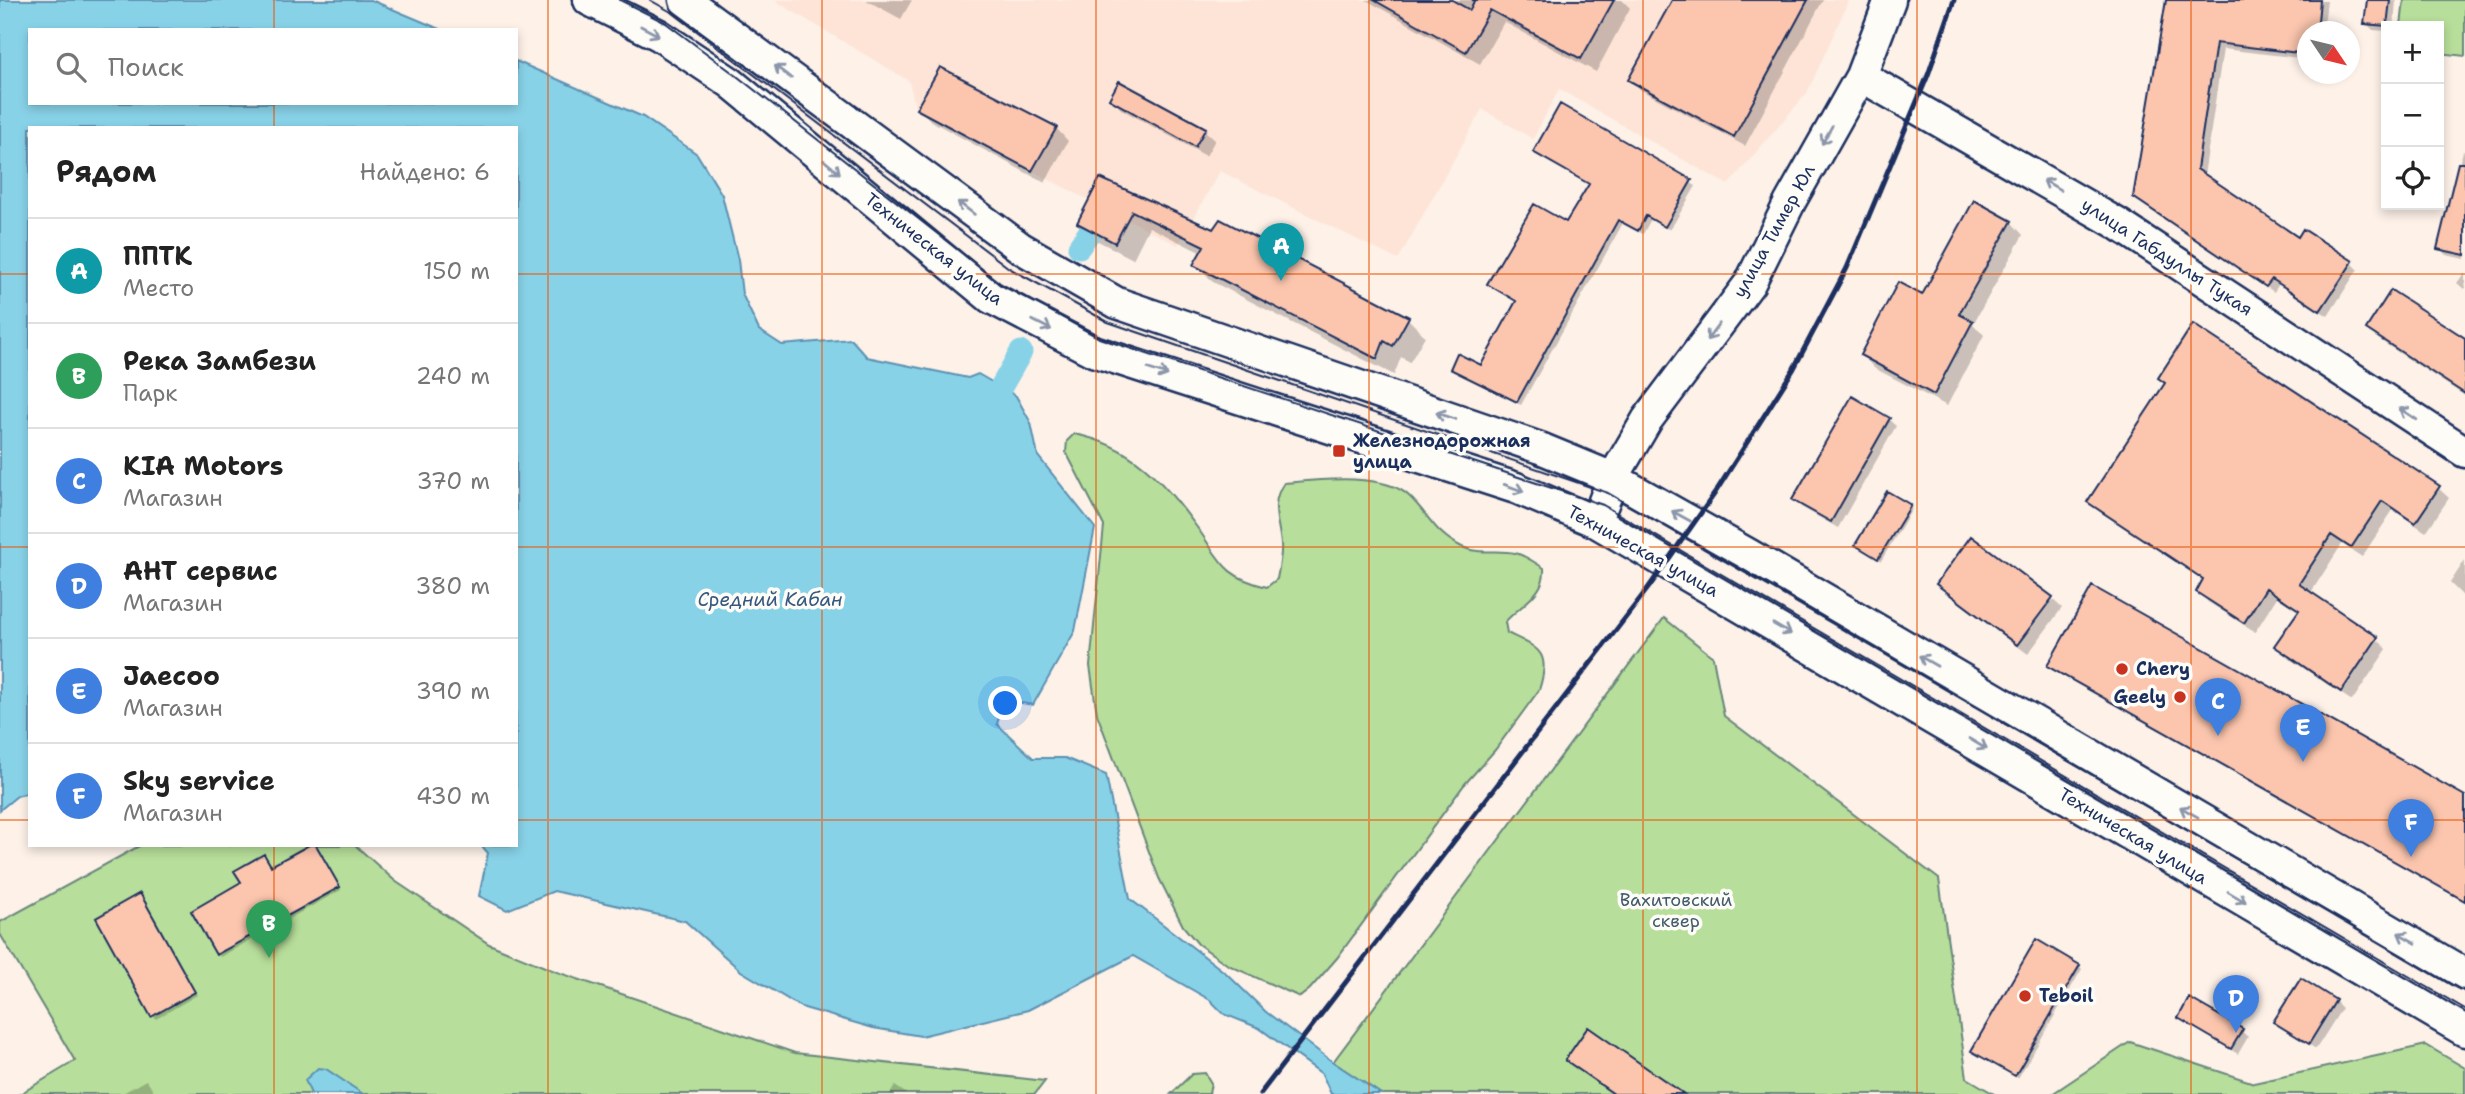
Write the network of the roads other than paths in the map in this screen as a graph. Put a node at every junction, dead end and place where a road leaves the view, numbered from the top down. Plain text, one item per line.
1 (589, 0) edge
2 (685, 0) edge
3 (1890, 0) edge
4 (1861, 76) junction
5 (2465, 452) edge
6 (1613, 478) junction
7 (1596, 522) junction
8 (2465, 974) edge
9 (2465, 1031) edge

1 -> 7 main road, Техническая улица
6 -> 2 main road
3 - 4 main road, улица Тимер Юл
5 -> 4 main road, улица Габдуллы Тукая
4 -> 6 main road, улица Тимер Юл
6 - 7 main road, улица Тимер Юл
8 -> 6 main road
7 -> 9 main road, Техническая улица

